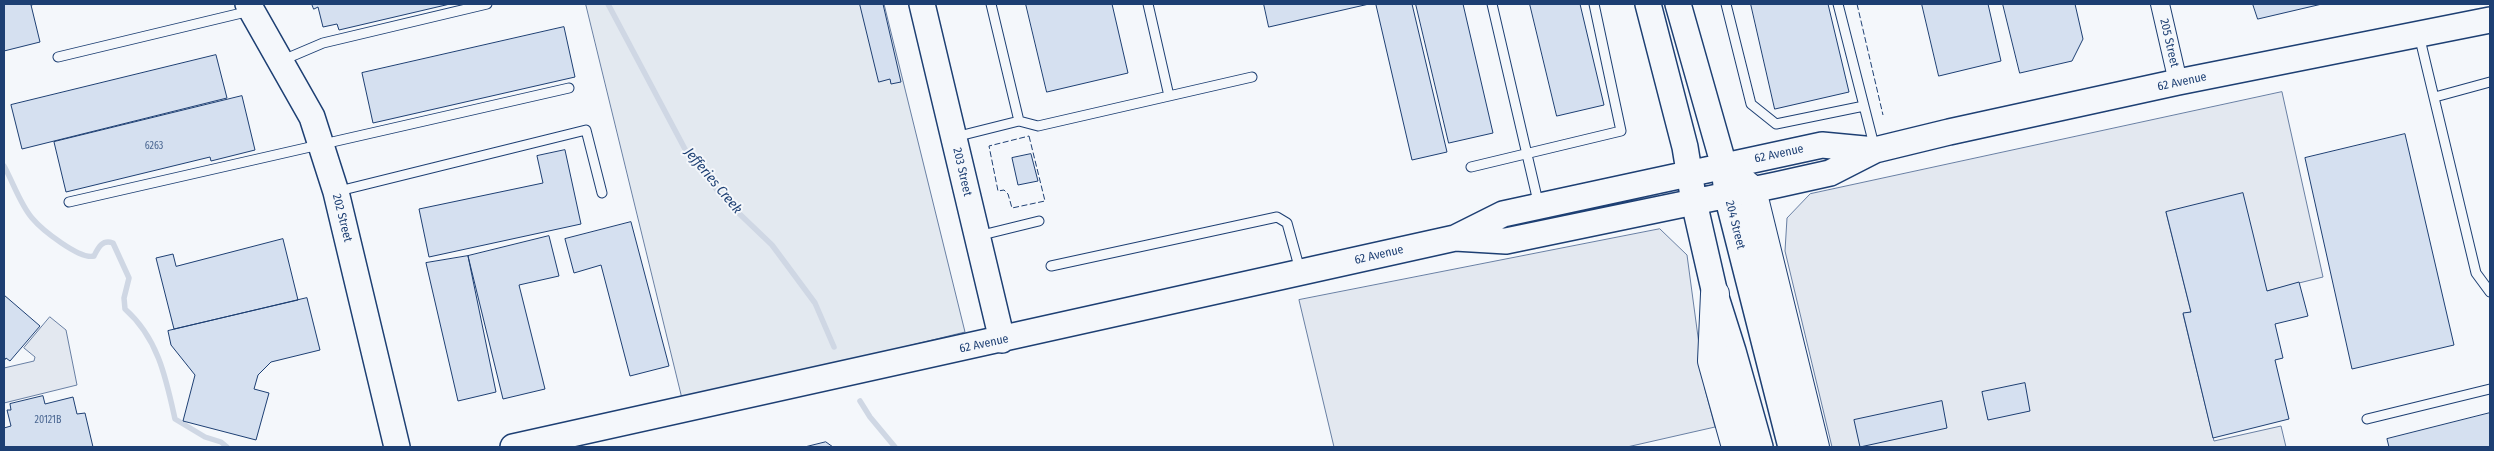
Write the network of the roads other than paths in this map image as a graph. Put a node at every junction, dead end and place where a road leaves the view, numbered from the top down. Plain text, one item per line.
1 (487, 4) edge
2 (922, 4) edge
3 (991, 4) edge
4 (1148, 4) edge
5 (1492, 4) edge
6 (1594, 4) edge
7 (1648, 4) edge
8 (1678, 4) edge
9 (1726, 4) edge
10 (1838, 4) edge
11 (2160, 4) edge
12 (250, 7) edge
13 (2487, 17) edge
14 (2419, 35) junction
15 (58, 56) dead end
16 (280, 61) junction
17 (1252, 76) dead end
18 (2178, 82) junction
19 (2490, 82) edge
20 (569, 88) dead end
21 (1169, 96) junction
22 (2435, 97) junction
23 (1864, 106) junction
24 (1019, 121) junction
25 (954, 137) junction
26 (321, 145) junction
27 (1875, 150) junction
28 (1528, 155) junction
29 (1724, 166) junction
30 (1471, 167) dead end
31 (1689, 173) junction
32 (336, 192) junction
33 (602, 193) dead end
34 (1739, 193) junction
35 (70, 202) dead end
36 (1694, 202) junction
37 (1539, 206) junction
38 (1039, 221) dead end
39 (977, 236) junction
40 (1455, 238) junction
41 (1051, 266) dead end
42 (1301, 273) junction
43 (2490, 292) edge
44 (1715, 294) junction
45 (1002, 340) junction
46 (2490, 389) edge
47 (2367, 419) dead end
48 (397, 447) edge
49 (513, 447) edge
50 (1736, 447) edge
51 (1760, 447) edge
52 (1791, 447) edge
53 (1815, 447) edge

1 - 16 lane
2 - 25 street, 203 Street
3 - 24 lane
4 - 21 lane
5 - 28 lane
6 - 28 lane
7 - 31 street
8 - 29 street
9 - 23 lane
10 - 23 lane
11 - 18 street, 205 Street
12 - 15 lane
12 - 16 street, 202 Street
13 - 14 street, 62 Avenue
14 - 18 street, 62 Avenue
14 - 22 lane
16 - 26 street, 202 Street
17 - 21 lane
18 - 27 street, 62 Avenue
19 - 22 lane
20 - 26 lane
21 - 24 lane
22 - 43 lane
23 - 27 lane
24 - 25 lane
25 - 39 street, 203 Street
26 - 32 street, 202 Street
26 - 35 lane
27 - 29 street, 62 Avenue
27 - 34 street, 62 Avenue
28 - 30 lane
28 - 37 lane
29 - 31 street, 62 Avenue
29 - 34 highway
31 - 36 street
31 - 37 street, 62 Avenue
32 - 33 lane
32 - 48 street, 202 Street
34 - 36 street, 62 Avenue
34 - 52 street, 204 Street
34 - 53 highway
36 - 40 street, 62 Avenue
36 - 44 street
37 - 40 street, 62 Avenue
38 - 39 lane
39 - 45 street, 203 Street
40 - 42 street, 62 Avenue
41 - 42 lane
42 - 45 street, 62 Avenue
44 - 50 highway
44 - 51 street
45 - 49 street, 62 Avenue
46 - 47 lane

